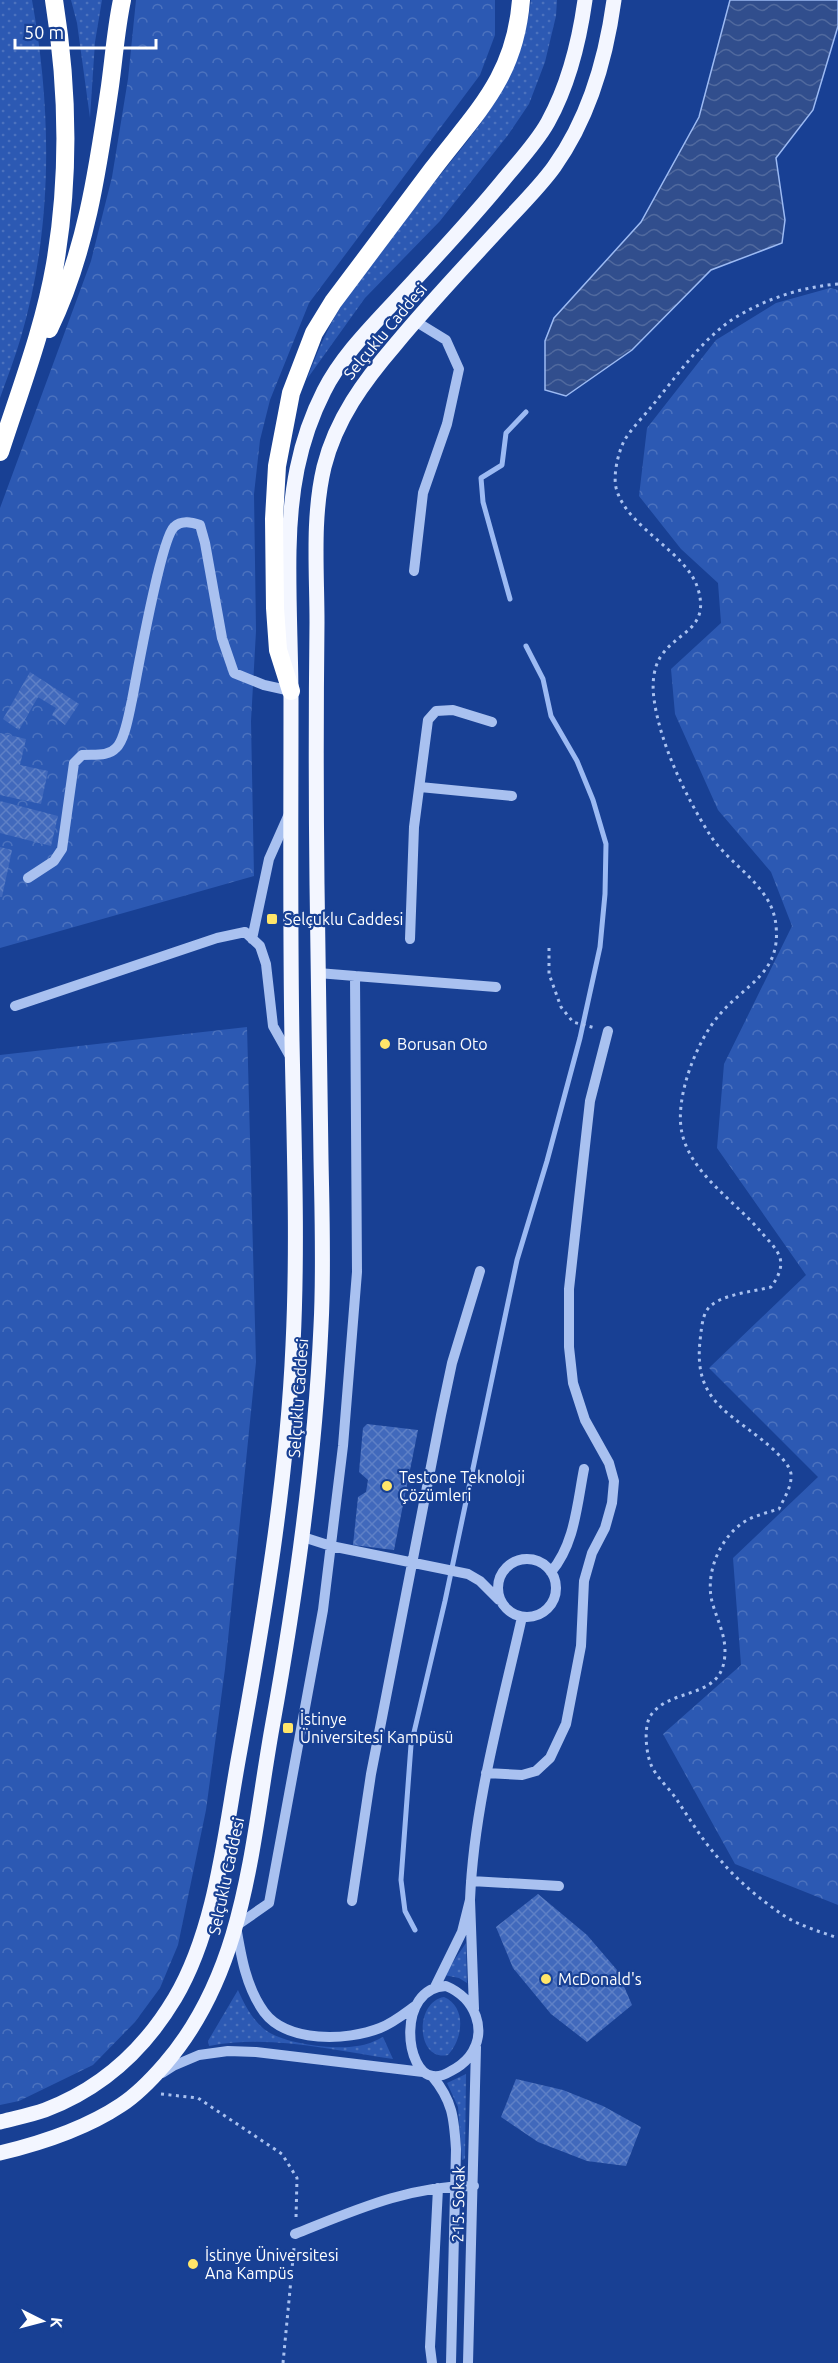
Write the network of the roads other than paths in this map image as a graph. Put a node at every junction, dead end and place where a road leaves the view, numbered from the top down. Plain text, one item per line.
1 (54, 0) edge
2 (122, 0) edge
3 (521, 0) edge
4 (585, 0) edge
5 (614, 0) edge
6 (415, 321) junction
7 (22, 384) junction
8 (0, 452) edge
9 (414, 571) dead end
10 (291, 691) junction
11 (492, 722) dead end
12 (420, 788) junction
13 (512, 796) dead end
14 (291, 808) junction
15 (28, 878) dead end
16 (252, 939) junction
17 (410, 939) dead end
18 (318, 973) junction
19 (355, 976) junction
20 (496, 987) dead end
21 (15, 1006) dead end
22 (608, 1031) dead end
23 (293, 1061) junction
24 (480, 1271) dead end
25 (584, 1469) dead end
26 (303, 1537) junction
27 (331, 1546) junction
28 (413, 1562) junction
29 (551, 1572) junction
30 (500, 1600) junction
31 (522, 1617) junction
32 (486, 1773) junction
33 (471, 1881) junction
34 (559, 1886) dead end
35 (470, 1900) junction
36 (351, 1901) dead end
37 (236, 1926) junction
38 (435, 1987) junction
39 (415, 2006) junction
40 (474, 2009) junction
41 (476, 2046) junction
42 (428, 2074) junction
43 (142, 2088) junction
44 (0, 2122) edge
45 (0, 2153) edge
46 (455, 2185) junction
47 (474, 2186) junction
48 (438, 2188) junction
49 (295, 2234) road end
50 (432, 2363) edge
51 (451, 2363) edge
52 (468, 2363) edge

1 - 7 highway
2 - 7 highway
3 - 10 highway
4 - 10 main road, Selçuklu Caddesi
5 - 6 main road, Selçuklu Caddesi
6 - 9 street
6 - 18 main road, Selçuklu Caddesi
7 - 8 highway
10 - 14 main road, Selçuklu Caddesi
10 - 15 street
11 - 12 street
12 - 13 street
12 - 17 street
14 - 16 street
14 - 23 main road, Selçuklu Caddesi
16 - 21 street
16 - 23 street
18 - 19 street
18 - 26 main road, Selçuklu Caddesi
19 - 20 street
19 - 27 street
22 - 32 street
23 - 44 main road, Selçuklu Caddesi
24 - 28 street
25 - 29 street
26 - 27 street
26 - 37 main road, Selçuklu Caddesi
27 - 28 street
27 - 37 street
28 - 30 street
28 - 36 street
29 - 30 street
29 - 31 street
30 - 31 street
31 - 32 street
32 - 33 street
33 - 34 street
33 - 35 street
35 - 38 street
35 - 40 street
37 - 39 street
37 - 43 main road, Selçuklu Caddesi
38 - 39 street
38 - 40 street
39 - 42 street
40 - 41 street
41 - 42 street
41 - 47 street, 215. Sokak
42 - 43 street
42 - 46 street, 215. Sokak
43 - 45 main road, Selçuklu Caddesi
46 - 47 street
46 - 48 street
46 - 51 street, 215. Sokak
47 - 52 street, 215. Sokak
48 - 49 street
48 - 50 street

